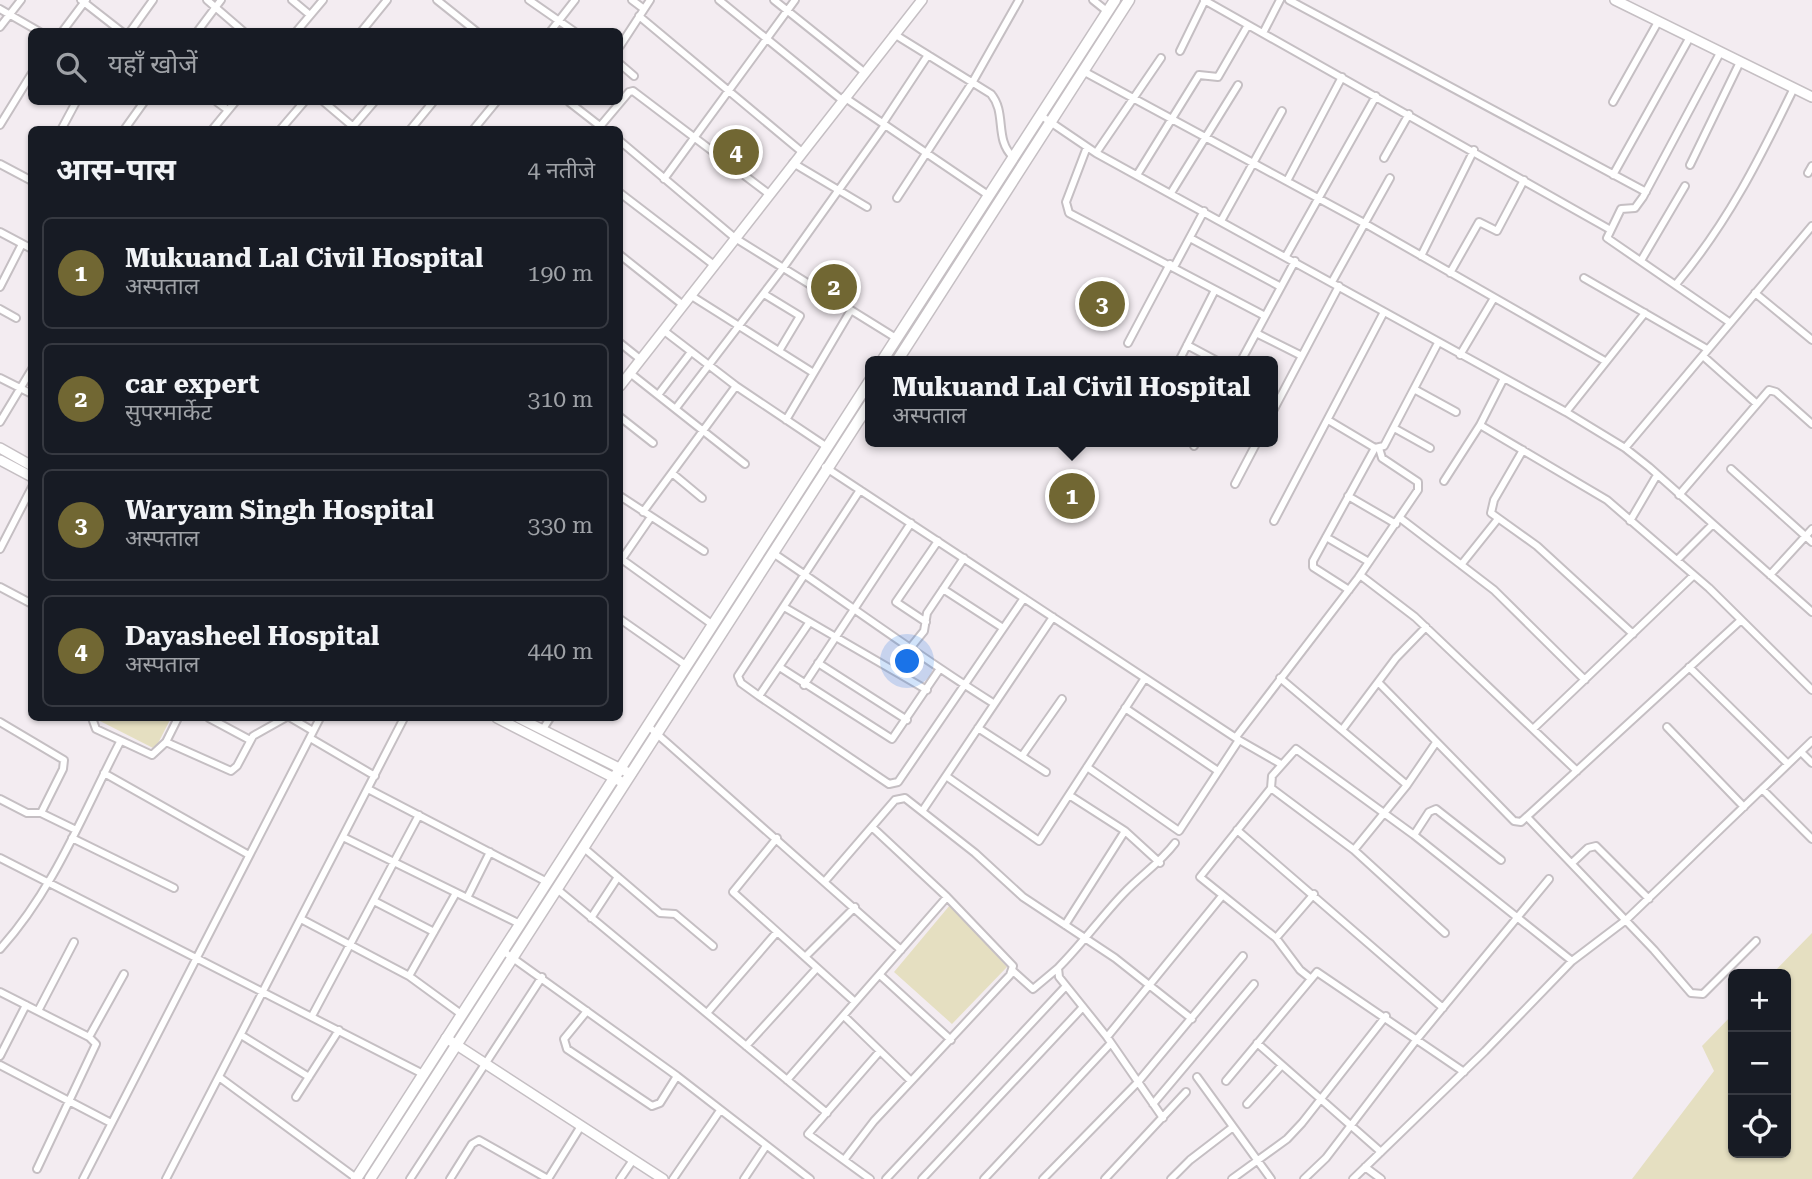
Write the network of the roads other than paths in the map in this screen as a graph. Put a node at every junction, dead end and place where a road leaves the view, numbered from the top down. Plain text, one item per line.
1 (21, 0) edge
2 (153, 0) edge
3 (208, 0) edge
4 (292, 0) edge
5 (323, 0) edge
6 (387, 0) edge
7 (529, 0) edge
8 (575, 0) edge
9 (632, 0) edge
10 (650, 0) edge
11 (719, 0) edge
12 (774, 0) edge
13 (795, 0) edge
14 (922, 0) edge
15 (1019, 0) edge
16 (1093, 0) edge
17 (1115, 0) edge
18 (1129, 0) edge
19 (1205, 0) edge
20 (1280, 0) edge
21 (1289, 0) edge
22 (1615, 0) edge
23 (84, 1) edge
24 (442, 1) edge
25 (219, 3) edge
26 (0, 9) edge
27 (644, 9) junction
28 (788, 9) junction
29 (1108, 12) junction
30 (11, 14) junction
31 (310, 15) junction
32 (639, 16) junction
33 (559, 20) junction
34 (1658, 22) junction
35 (1248, 25) junction
36 (0, 27) edge
37 (34, 28) edge
38 (65, 28) edge
39 (117, 28) edge
40 (133, 28) edge
41 (200, 28) edge
42 (241, 28) edge
43 (299, 28) edge
44 (364, 28) edge
45 (472, 28) edge
46 (553, 28) edge
47 (570, 28) edge
48 (1263, 33) junction
49 (894, 34) junction
50 (767, 37) junction
51 (1690, 37) junction
52 (623, 41) edge
53 (1180, 51) dead end
54 (1720, 53) junction
55 (928, 55) junction
56 (1160, 58) dead end
57 (1740, 62) junction
58 (623, 67) edge
59 (1083, 71) junction
60 (864, 72) junction
61 (634, 76) dead end
62 (1342, 77) junction
63 (28, 80) edge
64 (972, 83) junction
65 (1238, 85) dead end
66 (1794, 88) junction
67 (728, 90) junction
68 (1376, 96) junction
69 (1812, 97) edge
70 (844, 98) junction
71 (1133, 98) junction
72 (623, 100) edge
73 (1614, 102) dead end
74 (74, 105) edge
75 (142, 105) edge
76 (221, 105) edge
77 (233, 105) edge
78 (301, 105) edge
79 (327, 105) edge
80 (372, 105) edge
81 (431, 105) edge
82 (494, 105) edge
83 (573, 105) edge
84 (619, 105) edge
85 (228, 110) junction
86 (1282, 111) dead end
87 (1409, 114) junction
88 (1040, 116) junction
89 (1174, 120) junction
90 (1050, 123) junction
91 (884, 124) junction
92 (0, 125) edge
93 (63, 126) edge
94 (127, 126) edge
95 (215, 126) edge
96 (283, 126) edge
97 (351, 126) edge
98 (355, 126) edge
99 (413, 126) edge
100 (478, 126) edge
101 (599, 126) edge
102 (603, 126) edge
103 (695, 136) junction
104 (1205, 137) junction
105 (623, 145) edge
106 (1087, 148) junction
107 (1474, 150) junction
108 (802, 152) junction
109 (926, 153) junction
110 (1096, 153) junction
111 (1013, 157) junction
112 (1384, 158) dead end
113 (793, 163) junction
114 (1253, 163) junction
115 (0, 164) edge
116 (1690, 165) dead end
117 (1137, 176) junction
118 (1613, 176) junction
119 (1390, 178) dead end
120 (28, 179) edge
121 (664, 179) junction
122 (1524, 180) junction
123 (1287, 181) junction
124 (1685, 186) dead end
125 (838, 190) junction
126 (1646, 192) junction
127 (769, 194) junction
128 (1171, 194) junction
129 (623, 195) edge
130 (988, 195) junction
131 (897, 198) dead end
132 (1319, 198) junction
133 (867, 207) dead end
134 (1204, 211) junction
135 (1221, 221) junction
136 (1364, 223) junction
137 (1812, 226) edge
138 (1609, 229) junction
139 (0, 232) edge
140 (1805, 234) junction
141 (1190, 237) junction
142 (735, 238) junction
143 (1812, 239) edge
144 (22, 244) junction
145 (28, 246) edge
146 (1286, 256) junction
147 (1421, 256) junction
148 (623, 257) edge
149 (1642, 259) junction
150 (1295, 261) junction
151 (714, 265) junction
152 (1172, 265) junction
153 (783, 268) junction
154 (1450, 273) junction
155 (1584, 278) dead end
156 (1332, 282) junction
157 (1677, 283) junction
158 (1339, 286) junction
159 (0, 287) edge
160 (1281, 287) junction
161 (1215, 290) junction
162 (1755, 293) junction
163 (764, 294) junction
164 (690, 295) junction
165 (1494, 298) junction
166 (683, 304) junction
167 (0, 309) edge
168 (851, 310) junction
169 (1384, 312) junction
170 (1645, 313) junction
171 (1265, 316) junction
172 (16, 318) dead end
173 (1729, 322) junction
174 (740, 326) junction
175 (663, 330) junction
176 (1256, 333) junction
177 (897, 338) junction
178 (1812, 340) edge
179 (1128, 343) dead end
180 (1438, 343) junction
181 (623, 345) edge
182 (1187, 345) junction
183 (1707, 349) junction
184 (779, 351) junction
185 (691, 352) junction
186 (1460, 355) junction
187 (885, 356) edge
188 (900, 356) edge
189 (1182, 356) edge
190 (1208, 356) edge
191 (1244, 356) edge
192 (1302, 356) junction
193 (1703, 356) junction
194 (640, 359) junction
195 (1605, 361) junction
196 (710, 366) junction
197 (813, 372) junction
198 (629, 373) junction
199 (28, 375) edge
200 (0, 378) edge
201 (1504, 378) junction
202 (623, 382) edge
203 (736, 386) junction
204 (19, 388) junction
205 (865, 388) edge
206 (1414, 389) junction
207 (28, 392) edge
208 (658, 395) junction
209 (1278, 402) edge
210 (1757, 404) junction
211 (676, 408) junction
212 (865, 410) edge
213 (1456, 412) dead end
214 (1566, 412) junction
215 (623, 419) edge
216 (786, 420) junction
217 (1328, 420) junction
218 (0, 422) edge
219 (1812, 424) edge
220 (1480, 425) junction
221 (1394, 428) junction
222 (704, 429) junction
223 (653, 443) dead end
224 (827, 447) junction
225 (1254, 447) edge
226 (0, 448) edge
227 (1430, 448) dead end
228 (1625, 448) junction
229 (1377, 449) junction
230 (1523, 450) junction
231 (0, 460) edge
232 (818, 462) junction
233 (28, 464) edge
234 (745, 464) dead end
235 (828, 468) junction
236 (1731, 469) dead end
237 (672, 473) junction
238 (28, 475) edge
239 (1657, 475) junction
240 (1444, 481) dead end
241 (1235, 484) dead end
242 (860, 489) junction
243 (1679, 495) junction
244 (28, 496) edge
245 (1348, 496) junction
246 (623, 498) edge
247 (702, 498) dead end
248 (643, 512) junction
249 (651, 517) junction
250 (1497, 520) junction
251 (1274, 521) dead end
252 (1398, 521) junction
253 (1630, 521) junction
254 (911, 523) junction
255 (1713, 524) junction
256 (1812, 530) edge
257 (1326, 537) junction
258 (1806, 537) junction
259 (938, 541) junction
260 (1812, 542) edge
261 (0, 549) edge
262 (704, 551) dead end
263 (773, 554) junction
264 (623, 556) edge
265 (964, 558) junction
266 (623, 560) edge
267 (1677, 561) junction
268 (1369, 562) junction
269 (1461, 565) junction
270 (804, 574) junction
271 (1360, 575) junction
272 (1694, 575) junction
273 (1770, 575) junction
274 (0, 587) edge
275 (943, 589) junction
276 (1349, 590) junction
277 (1024, 598) junction
278 (28, 602) edge
279 (784, 607) junction
280 (852, 609) junction
281 (1812, 612) edge
282 (1053, 617) junction
283 (1741, 620) junction
284 (623, 621) edge
285 (926, 622) junction
286 (809, 623) junction
287 (713, 625) junction
288 (1426, 627) junction
289 (1003, 628) junction
290 (1633, 634) junction
291 (833, 638) junction
292 (911, 647) junction
293 (818, 663) junction
294 (688, 666) junction
295 (1689, 667) junction
296 (781, 668) junction
297 (939, 670) junction
298 (1145, 678) junction
299 (1280, 678) junction
300 (1585, 680) junction
301 (1379, 683) junction
302 (804, 685) junction
303 (964, 685) junction
304 (927, 690) junction
305 (1812, 690) edge
306 (759, 696) junction
307 (1062, 699) dead end
308 (993, 704) junction
309 (1125, 708) junction
310 (907, 720) junction
311 (92, 721) edge
312 (176, 721) edge
313 (215, 721) edge
314 (280, 721) edge
315 (295, 721) edge
316 (318, 721) edge
317 (402, 721) edge
318 (504, 721) edge
319 (526, 721) edge
320 (548, 721) edge
321 (0, 722) edge
322 (648, 726) junction
323 (1667, 727) dead end
324 (978, 728) junction
325 (543, 729) junction
326 (1342, 730) junction
327 (1533, 730) junction
328 (312, 734) junction
329 (657, 734) junction
330 (1237, 738) junction
331 (250, 740) junction
332 (120, 741) junction
333 (1812, 741) edge
334 (166, 742) junction
335 (1435, 744) junction
336 (1801, 752) junction
337 (1022, 756) junction
338 (1812, 763) edge
339 (1281, 764) junction
340 (1788, 764) junction
341 (1087, 767) junction
342 (1218, 771) junction
343 (1577, 771) junction
344 (1046, 772) dead end
345 (104, 773) junction
346 (375, 776) junction
347 (623, 776) junction
348 (946, 776) junction
349 (1408, 785) junction
350 (1271, 788) junction
351 (368, 789) junction
352 (1762, 789) junction
353 (1069, 795) junction
354 (0, 799) edge
355 (1744, 807) junction
356 (923, 810) junction
357 (41, 813) junction
358 (1383, 814) junction
359 (419, 815) junction
360 (1527, 817) junction
361 (872, 827) junction
362 (76, 830) junction
363 (1237, 830) junction
364 (1125, 831) junction
365 (1414, 835) junction
366 (343, 837) junction
367 (72, 838) junction
368 (777, 838) junction
369 (1812, 839) edge
370 (1175, 843) dead end
371 (584, 848) junction
372 (1354, 850) junction
373 (490, 852) junction
374 (249, 855) junction
375 (0, 858) edge
376 (1501, 860) dead end
377 (394, 862) junction
378 (1160, 863) junction
379 (1572, 863) junction
380 (618, 877) junction
381 (1549, 879) dead end
382 (48, 880) junction
383 (825, 880) junction
384 (547, 882) junction
385 (174, 888) dead end
386 (557, 889) junction
387 (456, 893) junction
388 (1314, 894) junction
389 (1222, 896) junction
390 (947, 897) junction
391 (467, 898) junction
392 (1649, 899) junction
393 (374, 901) junction
394 (855, 907) junction
395 (1519, 916) junction
396 (591, 918) junction
397 (301, 919) junction
398 (1626, 920) junction
399 (520, 924) junction
400 (1065, 925) junction
401 (434, 932) junction
402 (777, 932) junction
403 (1445, 933) dead end
404 (1276, 938) junction
405 (1087, 939) junction
406 (74, 942) dead end
407 (1756, 942) dead end
408 (350, 945) junction
409 (713, 946) dead end
410 (0, 949) edge
411 (901, 950) junction
412 (503, 951) junction
413 (196, 956) junction
414 (513, 956) junction
415 (806, 956) junction
416 (1243, 956) dead end
417 (1572, 961) junction
418 (817, 968) junction
419 (1058, 968) junction
420 (1013, 971) junction
421 (124, 974) dead end
422 (880, 975) junction
423 (409, 976) junction
424 (542, 977) junction
425 (1310, 978) junction
426 (1254, 984) dead end
427 (1149, 985) junction
428 (1066, 986) junction
429 (264, 991) junction
430 (0, 992) edge
431 (855, 1002) junction
432 (26, 1005) junction
433 (1083, 1007) junction
434 (1443, 1008) junction
435 (587, 1011) junction
436 (38, 1012) junction
437 (707, 1013) junction
438 (461, 1014) junction
439 (312, 1016) junction
440 (844, 1016) junction
441 (1386, 1016) junction
442 (1192, 1019) junction
443 (339, 1030) junction
444 (241, 1035) junction
445 (89, 1037) junction
446 (446, 1038) junction
447 (1417, 1039) junction
448 (951, 1040) junction
449 (1109, 1040) junction
450 (1257, 1043) junction
451 (456, 1045) junction
452 (746, 1046) junction
453 (880, 1051) junction
454 (0, 1056) edge
455 (485, 1063) junction
456 (0, 1065) edge
457 (1282, 1065) junction
458 (1464, 1072) junction
459 (423, 1074) junction
460 (677, 1076) junction
461 (219, 1077) junction
462 (309, 1077) junction
463 (1197, 1077) dead end
464 (434, 1079) junction
465 (787, 1080) junction
466 (911, 1081) junction
467 (1226, 1081) dead end
468 (1138, 1082) junction
469 (1186, 1092) dead end
470 (296, 1097) dead end
471 (69, 1100) junction
472 (1321, 1100) junction
473 (1153, 1104) junction
474 (1247, 1104) dead end
475 (719, 1112) junction
476 (827, 1113) junction
477 (1163, 1118) junction
478 (111, 1124) junction
479 (581, 1126) junction
480 (1351, 1126) junction
481 (1233, 1127) junction
482 (766, 1146) junction
483 (1381, 1152) junction
484 (634, 1160) junction
485 (844, 1160) junction
486 (1258, 1160) junction
487 (1365, 1167) junction
488 (37, 1168) dead end
489 (83, 1179) edge
490 (166, 1179) edge
491 (356, 1179) edge
492 (370, 1179) edge
493 (410, 1179) edge
494 (450, 1179) edge
495 (548, 1179) edge
496 (620, 1179) edge
497 (663, 1179) edge
498 (673, 1179) edge
499 (744, 1179) edge
500 (810, 1179) edge
501 (870, 1179) edge
502 (886, 1179) edge
503 (922, 1179) edge
504 (984, 1179) edge
505 (1043, 1179) edge
506 (1105, 1179) edge
507 (1171, 1179) edge
508 (1232, 1179) edge
509 (1271, 1179) edge
510 (1304, 1179) edge
511 (1353, 1179) edge
512 (1381, 1179) edge

1 - 30 street
2 - 40 street
3 - 25 street
4 - 31 street
5 - 31 street
6 - 44 street
7 - 33 street
8 - 33 street
9 - 27 street
10 - 27 street
11 - 50 street
12 - 28 street
13 - 28 street
14 - 49 street
15 - 64 street
16 - 29 street
17 - 29 main road
18 - 59 main road
19 - 35 street
19 - 53 street
20 - 48 street
21 - 118 street
22 - 34 street
23 - 38 street
23 - 39 street
24 - 45 street
25 - 41 street
25 - 42 street
26 - 30 street
27 - 32 street
28 - 50 street
28 - 60 street
29 - 88 main road
30 - 36 street
30 - 37 street
31 - 43 street
32 - 52 street
32 - 67 street
33 - 46 street
33 - 47 street
34 - 51 street
34 - 73 street
35 - 48 street
35 - 89 street
48 - 62 street
49 - 55 street
49 - 60 street
50 - 67 street
50 - 70 street
51 - 54 street
51 - 118 street
54 - 57 street
54 - 126 street
55 - 64 street
55 - 91 street
56 - 71 street
57 - 66 street
57 - 116 street
58 - 61 street
59 - 71 street
59 - 90 main road
60 - 70 street
62 - 68 street
62 - 123 street
63 - 92 street
64 - 109 street
64 - 111 street
65 - 104 street
66 - 69 street
66 - 157 street
67 - 103 street
67 - 108 street
68 - 87 street
68 - 132 street
70 - 91 street
70 - 108 street
71 - 89 street
71 - 110 street
72 - 103 street
74 - 93 street
75 - 94 street
76 - 85 street
77 - 85 street
78 - 96 street
79 - 97 street
80 - 98 street
81 - 99 street
82 - 100 street
83 - 101 street
84 - 102 street
85 - 95 street
86 - 114 street
87 - 107 street
87 - 112 street
88 - 90 street
88 - 111 main road
89 - 104 street
89 - 117 street
90 - 106 street
90 - 188 main road
91 - 109 street
91 - 125 street
103 - 121 street
103 - 127 street
104 - 114 street
104 - 128 street
105 - 121 street
106 - 110 street
106 - 152 street
107 - 122 street
107 - 147 street
108 - 113 street
109 - 130 street
109 - 131 street
110 - 117 street
111 - 130 main road
113 - 125 street
113 - 127 street
114 - 123 street
114 - 135 street
115 - 120 street
117 - 128 street
118 - 126 street
119 - 136 street
121 - 142 street
122 - 138 street
122 - 154 street
123 - 132 street
124 - 149 street
125 - 133 street
125 - 153 street
126 - 138 street
127 - 142 street
128 - 134 street
129 - 151 street
130 - 177 main road
132 - 136 street
132 - 146 street
134 - 135 street
134 - 141 street
135 - 146 street
136 - 147 street
136 - 156 street
137 - 140 street
138 - 149 street
139 - 144 street
140 - 143 street
140 - 162 street
141 - 152 street
141 - 160 street
142 - 151 street
142 - 153 street
144 - 145 street
144 - 159 street
146 - 150 street
147 - 154 street
148 - 166 street
149 - 157 street
150 - 156 street
150 - 160 street
151 - 164 street
152 - 161 street
152 - 179 street
153 - 163 street
153 - 168 street
154 - 165 street
155 - 170 street
156 - 158 street
157 - 173 street
158 - 169 street
158 - 192 street
160 - 171 street
161 - 171 street
161 - 182 street
162 - 173 street
162 - 178 street
163 - 174 street
163 - 184 street
164 - 166 street
164 - 174 street
165 - 186 street
165 - 195 street
166 - 175 street
167 - 172 street
168 - 177 street
168 - 197 street
169 - 180 street
169 - 217 street
170 - 183 street
170 - 195 street
171 - 176 street
173 - 183 street
174 - 184 street
174 - 196 street
175 - 185 street
175 - 194 street
176 - 191 street
176 - 192 street
177 - 187 main road
180 - 186 street
180 - 206 street
181 - 194 street
182 - 189 street
182 - 190 street
183 - 193 street
184 - 197 street
185 - 196 street
185 - 208 street
186 - 201 street
192 - 209 street
193 - 210 street
193 - 228 street
194 - 198 street
195 - 214 street
196 - 203 street
196 - 211 street
197 - 216 street
198 - 202 street
198 - 208 street
199 - 204 street
200 - 204 street
201 - 214 street
201 - 220 street
203 - 216 street
203 - 222 street
204 - 207 street
204 - 218 street
205 - 224 main road
206 - 213 street
206 - 221 street
208 - 211 street
210 - 219 street
210 - 243 street
211 - 222 street
212 - 235 main road
214 - 228 street
215 - 223 street
216 - 224 street
217 - 229 street
217 - 251 street
220 - 230 street
220 - 240 street
221 - 227 street
221 - 229 street
222 - 234 street
222 - 237 street
224 - 232 main road
225 - 241 street
226 - 233 street
228 - 239 street
229 - 245 street
229 - 252 street
230 - 250 street
230 - 253 street
231 - 238 street
232 - 235 street
232 - 287 main road
235 - 242 street
235 - 263 main road
236 - 258 street
237 - 247 street
237 - 248 street
239 - 243 street
239 - 253 street
242 - 254 street
242 - 270 street
243 - 255 street
244 - 261 street
245 - 252 street
245 - 257 street
246 - 248 street
248 - 249 street
249 - 262 street
249 - 264 street
250 - 269 street
250 - 290 street
252 - 268 street
252 - 269 street
253 - 267 street
254 - 259 street
254 - 280 street
255 - 267 street
255 - 273 street
256 - 258 street
257 - 268 street
257 - 276 street
258 - 260 street
258 - 273 street
259 - 265 street
259 - 285 street
263 - 270 street
263 - 329 main road
265 - 275 street
265 - 277 street
266 - 287 street
267 - 272 street
268 - 271 street
269 - 300 street
270 - 279 street
270 - 280 street
271 - 276 street
271 - 288 street
272 - 283 street
272 - 290 street
273 - 281 street
274 - 278 street
275 - 285 street
275 - 289 street
276 - 299 street
277 - 282 street
277 - 289 street
279 - 286 street
279 - 306 street
280 - 291 street
280 - 292 street
282 - 298 street
282 - 308 street
283 - 295 street
283 - 305 street
284 - 294 street
285 - 292 street
286 - 291 street
286 - 296 street
287 - 294 main road
288 - 301 street
288 - 327 street
289 - 303 street
290 - 300 street
291 - 293 street
291 - 304 street
292 - 297 street
293 - 302 street
293 - 310 street
294 - 322 main road
295 - 340 street
295 - 343 street
296 - 302 street
296 - 306 street
297 - 303 street
297 - 304 street
298 - 309 street
298 - 330 street
299 - 326 street
299 - 330 street
300 - 327 street
301 - 326 street
301 - 335 street
302 - 310 street
303 - 306 street
303 - 308 street
304 - 310 street
307 - 337 street
308 - 324 street
309 - 341 street
309 - 342 street
311 - 332 street
312 - 334 street
313 - 331 street
314 - 331 street
315 - 328 street
316 - 328 street
317 - 346 street
318 - 347 street
319 - 325 street
320 - 325 street
321 - 357 street
322 - 329 street
322 - 347 main road
323 - 355 street
324 - 337 street
324 - 348 street
325 - 347 street
326 - 349 street
327 - 343 street
328 - 346 street
328 - 374 street
329 - 347 main road
329 - 368 street
330 - 339 street
330 - 342 street
331 - 334 street
332 - 334 street
332 - 345 street
333 - 336 street
335 - 349 street
335 - 360 street
336 - 338 street
336 - 340 street
337 - 344 street
339 - 350 street
339 - 358 street
340 - 352 street
341 - 342 street
341 - 353 street
343 - 360 street
345 - 362 street
345 - 374 street
346 - 351 street
347 - 371 main road
347 - 384 main road
348 - 353 street
348 - 356 street
349 - 358 street
350 - 363 street
350 - 372 street
351 - 359 street
351 - 366 street
352 - 355 street
352 - 369 street
353 - 364 street
354 - 357 street
355 - 392 street
356 - 361 street
356 - 400 street
357 - 362 street
358 - 365 street
358 - 372 street
359 - 373 street
359 - 377 street
360 - 379 street
361 - 383 street
361 - 390 street
362 - 367 street
363 - 388 street
363 - 389 street
364 - 378 street
364 - 400 street
365 - 376 street
365 - 395 street
366 - 377 street
366 - 397 street
367 - 382 street
367 - 385 street
368 - 383 street
368 - 402 street
370 - 378 street
371 - 380 street
371 - 386 main road
372 - 403 street
373 - 384 street
373 - 391 street
374 - 413 street
375 - 382 street
377 - 387 street
377 - 393 street
378 - 405 street
379 - 392 street
379 - 398 street
380 - 396 street
380 - 409 street
381 - 395 street
382 - 410 street
382 - 413 street
383 - 394 street
384 - 399 main road
386 - 396 street
386 - 414 main road
387 - 391 street
387 - 401 street
388 - 404 street
388 - 434 street
389 - 404 street
389 - 427 street
390 - 411 street
390 - 420 street
391 - 399 street
392 - 398 street
393 - 401 street
393 - 408 street
394 - 411 street
394 - 415 street
395 - 417 street
395 - 434 street
396 - 437 street
397 - 408 street
397 - 429 street
398 - 407 street
398 - 417 street
399 - 412 main road
400 - 405 street
401 - 423 street
402 - 415 street
402 - 437 street
404 - 425 street
405 - 419 street
405 - 427 street
406 - 436 street
408 - 423 street
408 - 439 street
411 - 422 street
412 - 414 street
412 - 438 main road
413 - 429 street
413 - 478 street
414 - 424 street
414 - 451 main road
415 - 418 street
416 - 442 street
417 - 458 street
418 - 431 street
418 - 452 street
419 - 420 street
419 - 428 street
420 - 448 street
421 - 445 street
422 - 431 street
422 - 448 street
423 - 438 street
424 - 435 street
424 - 455 street
425 - 441 street
425 - 450 street
426 - 473 street
427 - 442 street
427 - 449 street
428 - 433 street
428 - 502 street
429 - 439 street
429 - 444 street
430 - 432 street
431 - 440 street
432 - 436 street
432 - 454 street
433 - 449 street
433 - 503 street
434 - 447 street
435 - 460 street
435 - 460 street
436 - 445 street
437 - 452 street
438 - 446 main road
439 - 443 street
440 - 453 street
440 - 465 street
441 - 447 street
441 - 472 street
442 - 468 street
443 - 459 street
443 - 462 street
444 - 461 street
444 - 462 street
445 - 471 street
446 - 451 street
446 - 459 main road
447 - 458 street
447 - 480 street
448 - 466 street
449 - 468 street
449 - 504 street
450 - 457 street
450 - 467 street
451 - 455 street
451 - 464 main road
452 - 465 street
453 - 466 street
453 - 476 street
455 - 479 street
455 - 493 street
456 - 471 street
457 - 472 street
457 - 474 street
458 - 483 street
459 - 464 street
459 - 491 main road
460 - 475 street
461 - 490 street
461 - 491 street
462 - 470 street
463 - 481 street
464 - 492 main road
465 - 476 street
466 - 485 street
468 - 473 street
468 - 505 street
469 - 477 street
471 - 478 street
471 - 488 street
472 - 480 street
472 - 486 street
473 - 477 street
475 - 482 street
475 - 498 street
476 - 485 street
477 - 506 street
478 - 489 street
479 - 484 street
479 - 495 street
480 - 483 street
480 - 510 street
481 - 486 street
481 - 507 street
482 - 499 street
482 - 500 street
483 - 487 street
484 - 496 street
484 - 497 street
485 - 501 street
486 - 508 street
486 - 509 street
487 - 511 street
487 - 512 street
494 - 495 street

